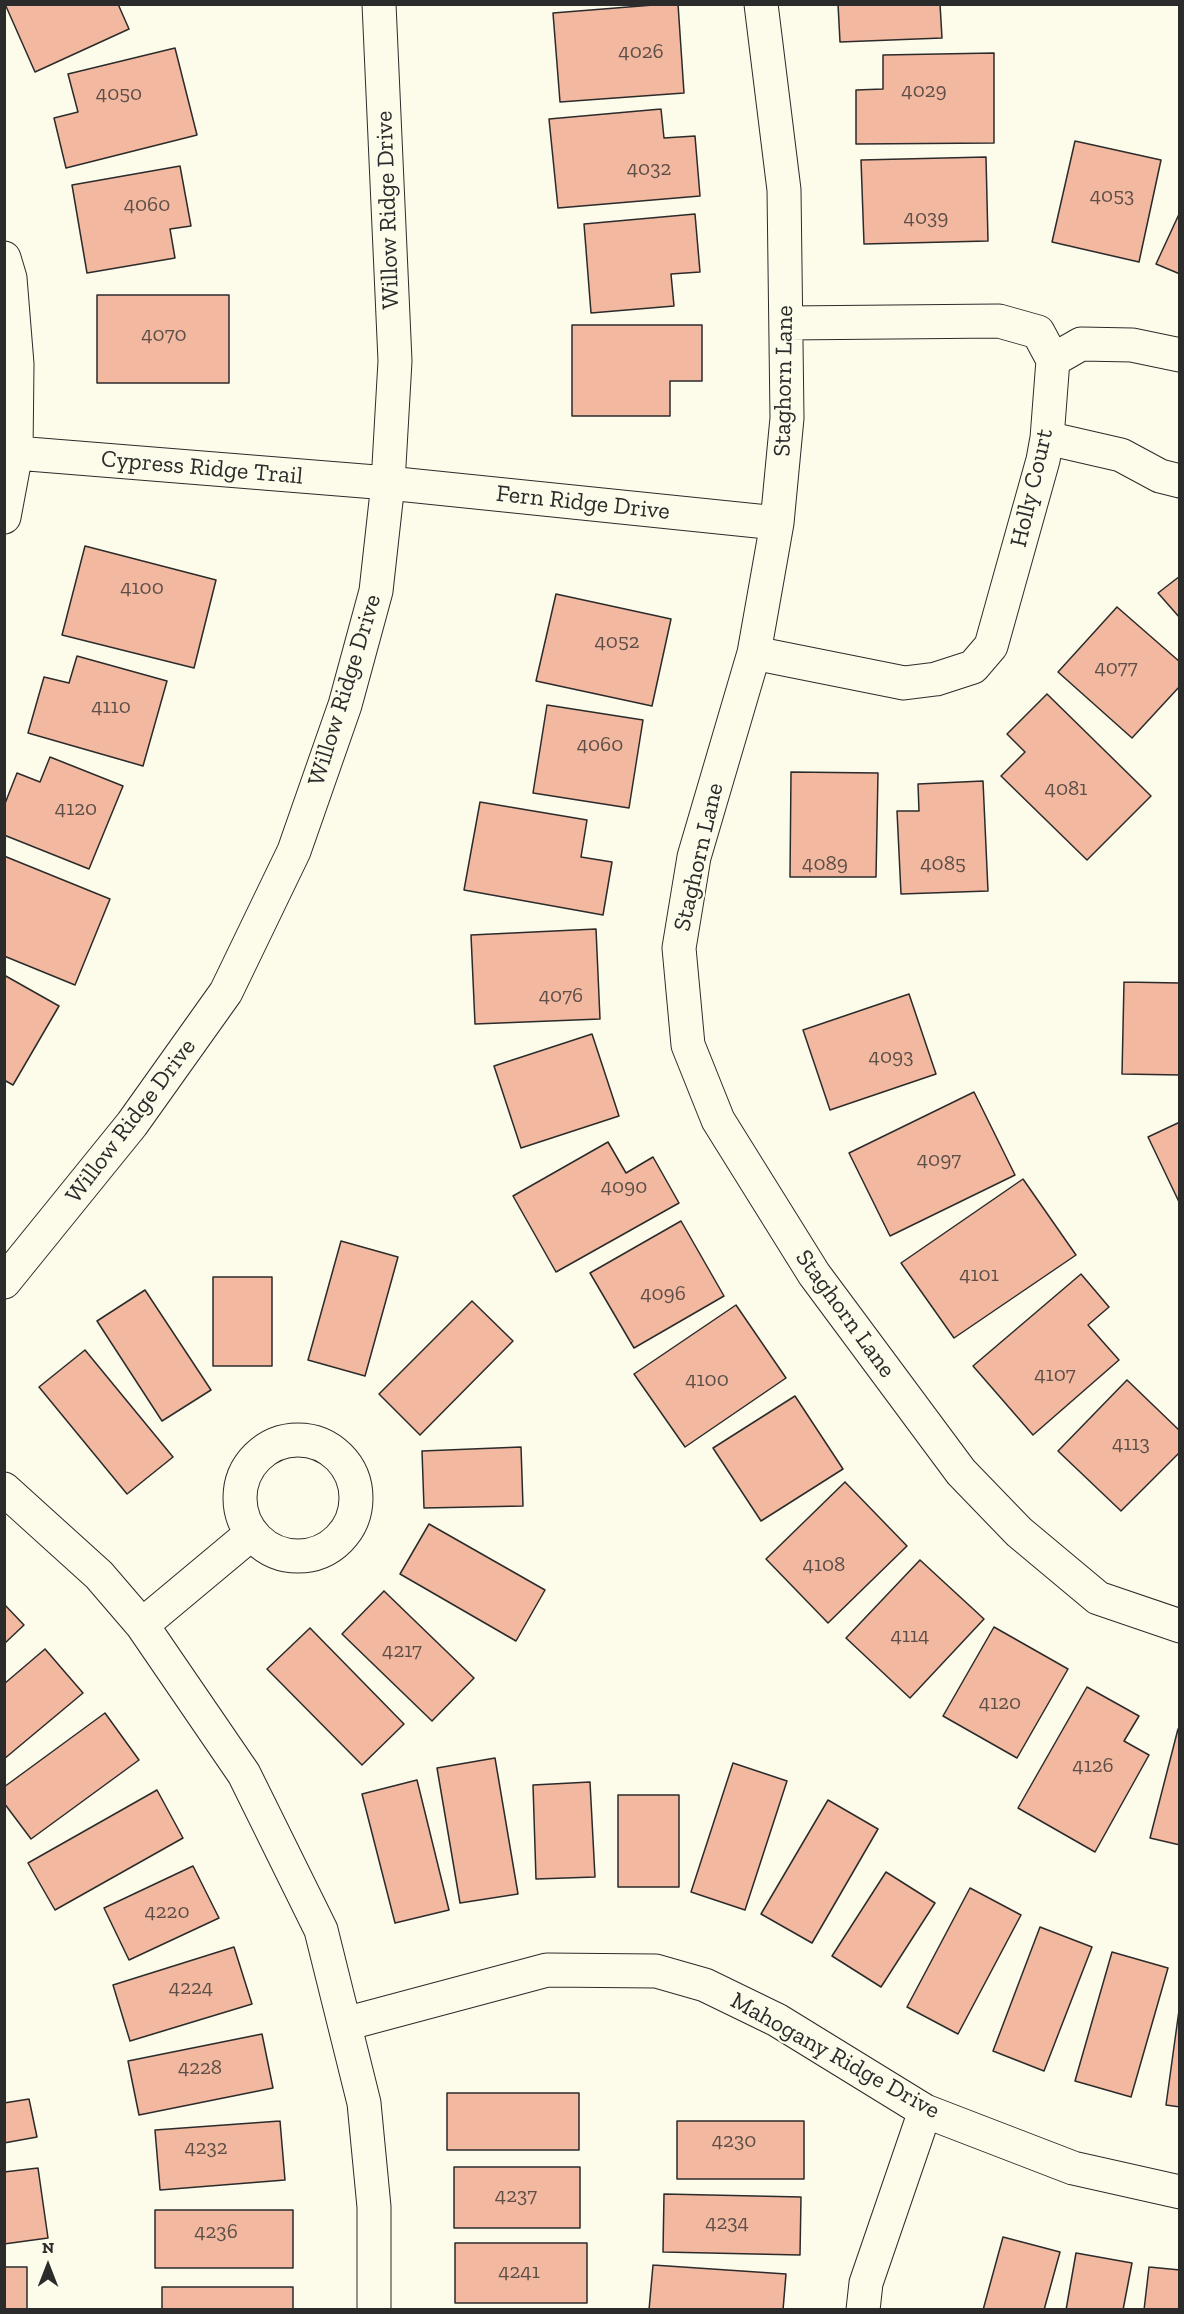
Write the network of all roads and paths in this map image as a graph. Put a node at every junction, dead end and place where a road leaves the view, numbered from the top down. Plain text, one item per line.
1 (379, 4) edge
2 (761, 4) edge
3 (6, 272) edge
4 (786, 323) junction
5 (1179, 356) edge
6 (1053, 360) junction
7 (1047, 438) junction
8 (16, 453) junction
9 (1179, 481) edge
10 (388, 483) junction
11 (4, 517) edge
12 (777, 523) junction
13 (754, 653) junction
14 (4, 1282) edge
15 (4, 1489) edge
16 (250, 1534) dead end
17 (142, 1625) junction
18 (1179, 1626) edge
19 (345, 2024) junction
20 (925, 2111) junction
21 (1179, 2192) edge
22 (374, 2310) edge
23 (863, 2310) edge

1 - 10 street, Willow Ridge Drive
2 - 4 street, Staghorn Lane
3 - 8 street
4 - 6 street
4 - 12 street, Staghorn Lane
5 - 6 street
6 - 7 street, Holly Court
7 - 9 street
7 - 13 street, Holly Court
8 - 10 street, Cypress Ridge Trail
8 - 11 street
10 - 12 street, Fern Ridge Drive
10 - 14 street, Willow Ridge Drive
12 - 13 street, Staghorn Lane
13 - 18 street, Staghorn Lane
15 - 17 street
16 - 17 street
17 - 19 street
19 - 20 street, Mahogany Ridge Drive
19 - 22 street
20 - 21 street, Mahogany Ridge Drive
20 - 23 street

